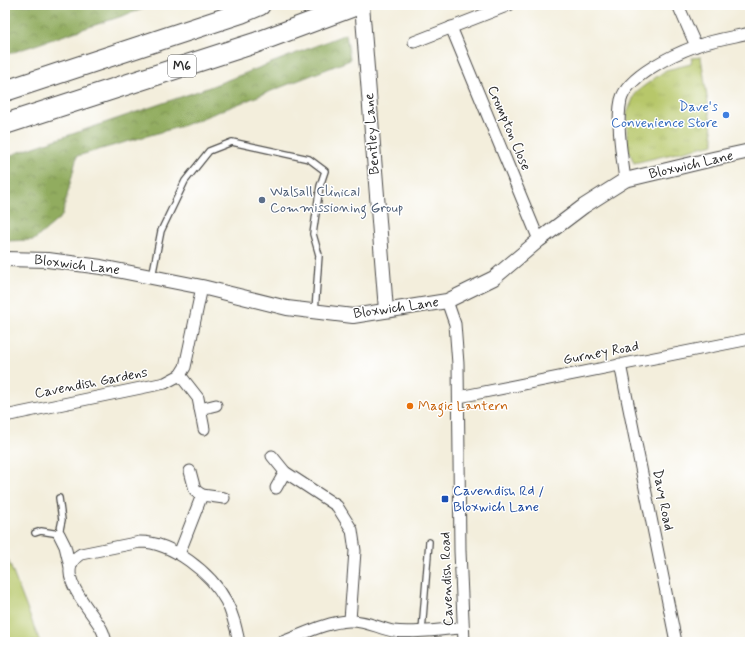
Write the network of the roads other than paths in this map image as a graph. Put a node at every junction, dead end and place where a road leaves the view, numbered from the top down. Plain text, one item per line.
1 (260, 5) edge
2 (357, 5) edge
3 (362, 5) edge
4 (509, 5) edge
5 (678, 5) edge
6 (451, 27) junction
7 (750, 33) edge
8 (414, 42) dead end
9 (696, 46) junction
10 (5, 91) edge
11 (5, 124) edge
12 (750, 152) edge
13 (625, 180) junction
14 (539, 240) junction
15 (5, 259) edge
16 (152, 277) junction
17 (202, 287) junction
18 (447, 301) junction
19 (386, 310) junction
20 (315, 311) junction
21 (750, 339) edge
22 (620, 364) junction
23 (180, 374) junction
24 (459, 397) junction
25 (216, 405) dead end
26 (200, 409) junction
27 (5, 416) edge
28 (204, 429) dead end
29 (272, 456) dead end
30 (190, 471) dead end
31 (285, 472) junction
32 (276, 488) dead end
33 (202, 495) junction
34 (59, 498) dead end
35 (224, 498) dead end
36 (35, 533) dead end
37 (59, 534) junction
38 (429, 542) dead end
39 (179, 554) junction
40 (70, 566) junction
41 (350, 620) junction
42 (463, 628) junction
43 (422, 631) junction
44 (106, 642) edge
45 (239, 642) edge
46 (282, 642) edge
47 (464, 642) edge
48 (676, 642) edge

1 - 10 highway, M6
2 - 11 highway, M6
3 - 19 street, Bentley Lane
4 - 6 street
5 - 9 street
6 - 8 street
6 - 14 street, Crompton Close
7 - 9 street
9 - 13 street
12 - 13 street, Bloxwich Lane
13 - 14 street, Bloxwich Lane
14 - 18 street, Bloxwich Lane
15 - 16 street, Bloxwich Lane
16 - 17 street, Bloxwich Lane
16 - 20 lane
17 - 20 street, Bloxwich Lane
17 - 23 street
18 - 19 street, Bloxwich Lane
18 - 24 street, Cavendish Road
19 - 20 street, Bloxwich Lane
21 - 22 street, Gurney Road
22 - 24 street, Gurney Road
22 - 48 street, Davy Road
23 - 26 street
23 - 27 street, Cavendish Gardens
24 - 42 street, Cavendish Road
25 - 26 street
26 - 28 street
29 - 31 street
30 - 33 street
31 - 32 street
31 - 41 street
33 - 35 street
33 - 39 street
34 - 37 lane
36 - 37 lane
37 - 40 street
38 - 43 lane
39 - 40 street
39 - 45 street
40 - 44 street
41 - 43 street
41 - 46 street
42 - 43 street
42 - 47 street, Cavendish Road

